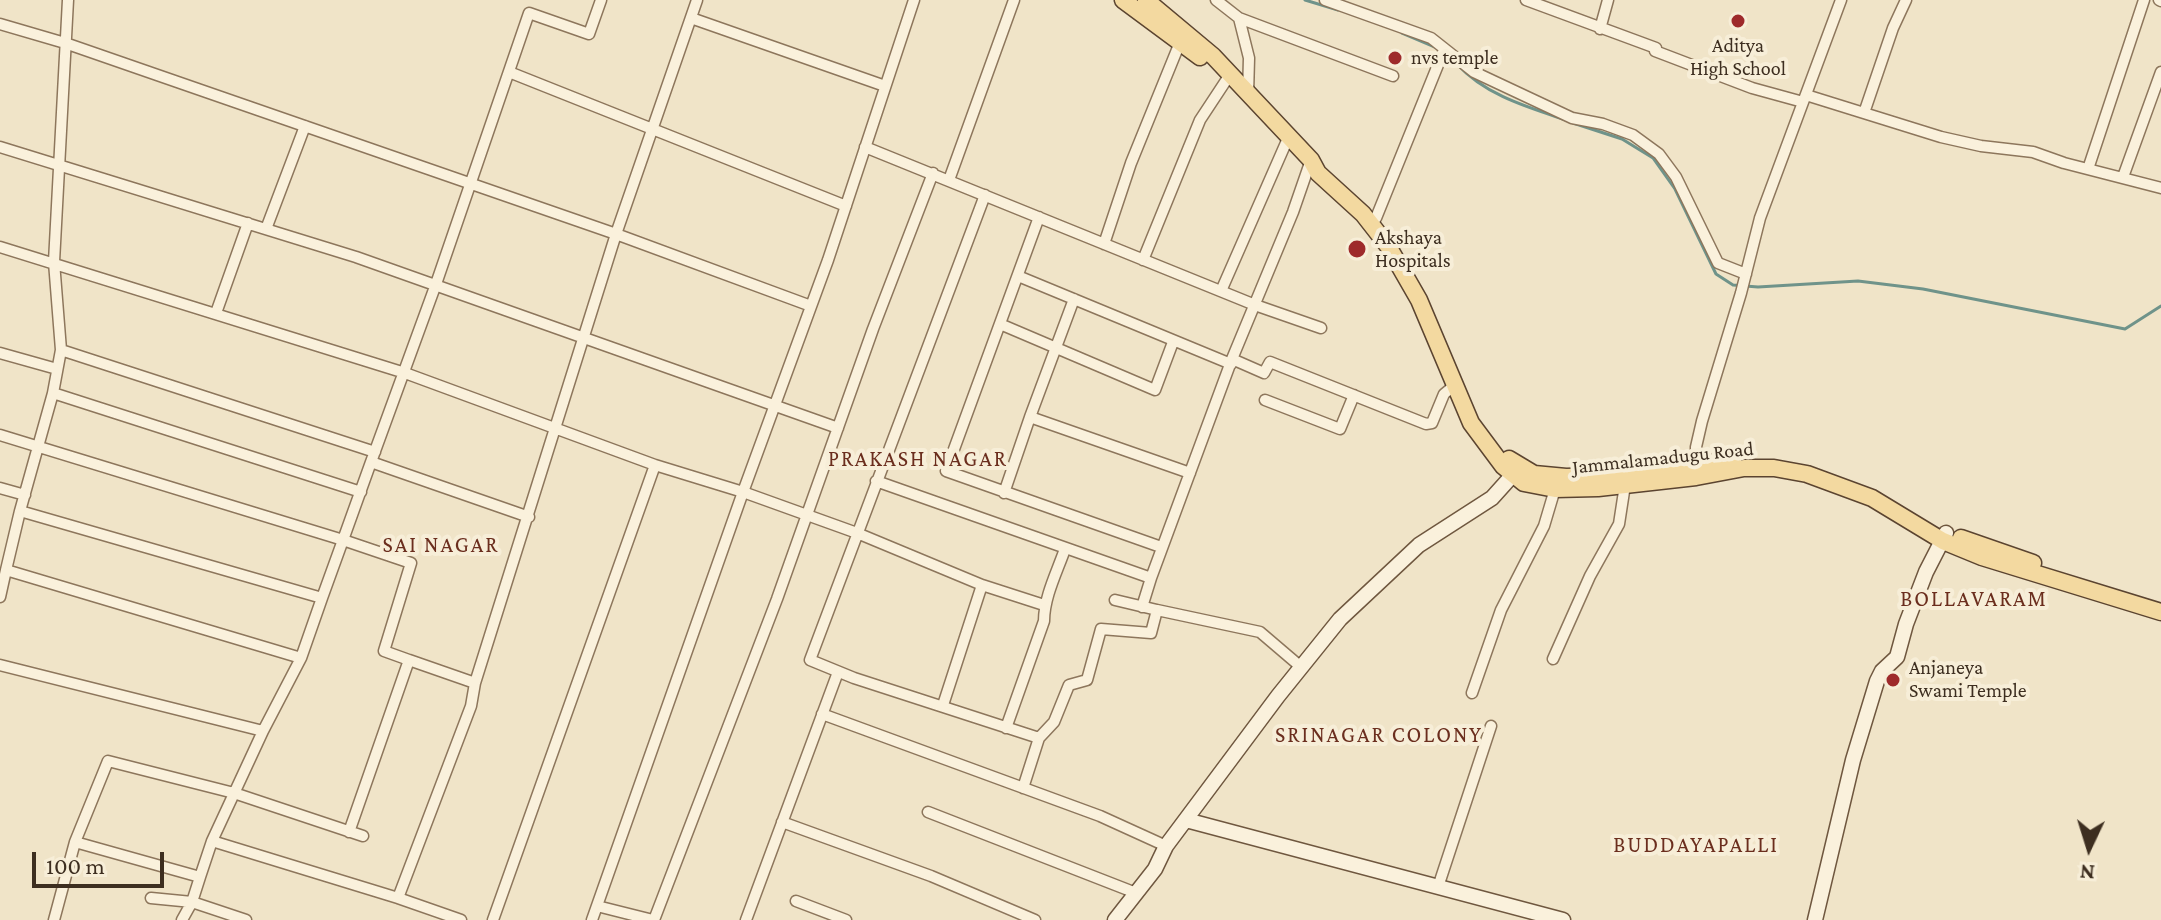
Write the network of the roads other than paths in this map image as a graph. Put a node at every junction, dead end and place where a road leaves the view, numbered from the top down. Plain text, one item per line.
1 (68, 0) edge
2 (601, 0) edge
3 (697, 0) edge
4 (914, 0) edge
5 (1014, 0) edge
6 (1123, 0) edge
7 (1146, 0) edge
8 (1216, 0) edge
9 (1325, 0) edge
10 (1526, 0) edge
11 (1608, 0) edge
12 (1841, 0) edge
13 (1906, 0) edge
14 (2144, 0) edge
15 (691, 18) junction
16 (1239, 18) junction
17 (0, 24) edge
18 (1600, 29) junction
19 (1182, 36) junction
20 (65, 43) junction
21 (1444, 50) junction
22 (509, 72) junction
23 (2161, 72) edge
24 (1393, 76) dead end
25 (1227, 79) junction
26 (885, 86) junction
27 (1248, 95) junction
28 (1805, 99) junction
29 (1864, 113) junction
30 (305, 126) junction
31 (653, 130) junction
32 (1287, 140) junction
33 (0, 147) edge
34 (865, 147) junction
35 (61, 164) junction
36 (1312, 166) junction
37 (2088, 169) junction
38 (933, 173) junction
39 (2123, 177) junction
40 (949, 180) junction
41 (470, 183) junction
42 (2161, 188) edge
43 (985, 195) junction
44 (846, 206) junction
45 (1039, 217) junction
46 (1376, 218) junction
47 (248, 223) junction
48 (266, 229) junction
49 (616, 234) junction
50 (1104, 244) junction
51 (0, 247) edge
52 (1143, 260) junction
53 (54, 262) junction
54 (1018, 276) junction
55 (1744, 282) junction
56 (436, 284) junction
57 (1221, 291) junction
58 (1074, 299) junction
59 (1255, 305) junction
60 (811, 306) junction
61 (216, 313) junction
62 (1000, 324) junction
63 (1321, 328) dead end
64 (584, 340) junction
65 (1173, 342) junction
66 (1056, 347) junction
67 (61, 350) junction
68 (0, 353) edge
69 (1231, 361) junction
70 (57, 369) junction
71 (405, 373) junction
72 (1455, 385) junction
73 (53, 393) junction
74 (1354, 395) junction
75 (1265, 400) dead end
76 (774, 406) junction
77 (1030, 417) junction
78 (557, 427) junction
79 (838, 428) junction
80 (0, 435) edge
81 (37, 446) junction
82 (373, 457) junction
83 (655, 465) junction
84 (1696, 470) junction
85 (1516, 471) junction
86 (1190, 473) junction
87 (876, 481) junction
88 (1606, 481) junction
89 (1625, 485) junction
90 (0, 488) edge
91 (1555, 489) junction
92 (361, 492) junction
93 (743, 492) junction
94 (1004, 493) junction
95 (25, 495) junction
96 (20, 511) junction
97 (807, 515) junction
98 (529, 517) junction
99 (857, 533) junction
100 (1944, 537) junction
101 (343, 540) junction
102 (1161, 547) junction
103 (1065, 549) junction
104 (6, 570) junction
105 (1151, 578) junction
106 (982, 585) junction
107 (2117, 595) junction
108 (0, 597) edge
109 (322, 598) junction
110 (1115, 600) dead end
111 (2161, 601) edge
112 (1044, 605) junction
113 (1142, 607) junction
114 (1157, 610) junction
115 (2161, 612) edge
116 (301, 658) junction
117 (1553, 659) dead end
118 (409, 660) junction
119 (0, 665) edge
120 (1301, 667) junction
121 (838, 672) junction
122 (475, 683) junction
123 (1472, 693) dead end
124 (943, 705) junction
125 (822, 714) junction
126 (1491, 726) dead end
127 (1006, 728) junction
128 (263, 731) junction
129 (1039, 738) junction
130 (1023, 788) junction
131 (234, 793) junction
132 (928, 812) dead end
133 (1186, 820) junction
134 (782, 822) junction
135 (349, 832) junction
136 (363, 836) dead end
137 (212, 841) junction
138 (75, 842) junction
139 (1166, 846) junction
140 (200, 877) junction
141 (1438, 887) junction
142 (1136, 893) junction
143 (151, 898) dead end
144 (398, 898) junction
145 (796, 901) dead end
146 (192, 902) junction
147 (597, 906) junction
148 (54, 920) edge
149 (182, 920) edge
150 (246, 920) edge
151 (461, 920) edge
152 (493, 920) edge
153 (592, 920) edge
154 (654, 920) edge
155 (746, 920) edge
156 (846, 920) edge
157 (1035, 920) edge
158 (1115, 920) edge
159 (1563, 920) edge
160 (1815, 920) edge

1 - 20 street
2 - 22 street
3 - 15 street
4 - 26 street
5 - 40 street
6 - 19 main road
7 - 19 main road
8 - 16 street
9 - 21 street
10 - 18 street
11 - 18 street
12 - 28 street
13 - 29 street
14 - 37 street
15 - 26 street
15 - 31 street
16 - 24 street
16 - 27 street
17 - 20 street
18 - 28 street
19 - 25 main road
19 - 50 street
20 - 30 street
20 - 35 street
21 - 46 street
21 - 55 street
22 - 31 street
22 - 41 street
23 - 39 street
25 - 27 main road
25 - 32 main road
25 - 52 street
26 - 34 street
27 - 32 main road
28 - 29 street
28 - 55 street
29 - 37 street
30 - 41 street
30 - 48 street
31 - 44 street
31 - 49 street
32 - 36 main road
32 - 57 street
33 - 35 street
34 - 38 street
34 - 44 street
35 - 47 street
35 - 53 street
36 - 46 main road
36 - 59 street
36 - 72 main road
37 - 39 street
38 - 40 street
38 - 79 street
39 - 42 street
40 - 43 street
41 - 49 street
41 - 56 street
43 - 45 street
43 - 87 street
44 - 60 street
45 - 50 street
45 - 54 street
46 - 85 main road
47 - 48 street
47 - 61 street
48 - 56 street
49 - 60 street
49 - 64 street
50 - 52 street
51 - 53 street
52 - 57 street
53 - 61 street
53 - 67 street
54 - 58 street
54 - 62 street
55 - 84 street
56 - 64 street
56 - 71 street
57 - 59 street
58 - 65 street
58 - 66 street
59 - 63 street
59 - 69 street
60 - 76 street
61 - 71 street
62 - 66 street
62 - 94 street
64 - 76 street
64 - 78 street
65 - 66 street
65 - 69 street
66 - 77 street
67 - 70 street
67 - 82 street
68 - 70 street
69 - 74 street
69 - 86 street
70 - 73 street
71 - 78 street
71 - 82 street
72 - 74 street
72 - 85 main road
73 - 81 street
73 - 92 street
74 - 75 street
76 - 79 street
76 - 93 street
77 - 86 street
77 - 94 street
78 - 83 street
78 - 98 street
79 - 97 street
80 - 81 street
81 - 95 street
81 - 101 street
82 - 92 street
82 - 98 street
83 - 93 street
83 - 152 street
84 - 88 main road
84 - 89 main road, Jammalamadugu Road
84 - 100 main road
85 - 88 main road
85 - 91 main road, Jammalamadugu Road
85 - 120 main road
86 - 102 street
87 - 99 street
87 - 103 street
88 - 89 main road, Jammalamadugu Road
88 - 91 main road, Jammalamadugu Road
89 - 117 street
90 - 95 street
91 - 123 street
92 - 101 street
93 - 97 street
93 - 147 street
94 - 102 street
95 - 96 street
96 - 104 street
96 - 109 street
97 - 99 street
97 - 154 street
98 - 122 street
99 - 106 street
99 - 121 street
100 - 107 main road
100 - 160 main road
101 - 109 street
101 - 118 street
102 - 105 street
103 - 105 street
103 - 112 street
104 - 108 street
104 - 116 street
105 - 113 street
106 - 112 street
106 - 124 street
107 - 111 main road
107 - 115 main road
109 - 116 street
110 - 113 street
112 - 127 street
113 - 114 street
114 - 120 street
114 - 129 street
116 - 128 street
118 - 122 street
118 - 135 street
119 - 128 street
120 - 133 main road
121 - 124 street
121 - 125 street
122 - 144 street
124 - 127 street
125 - 130 street
125 - 134 street
126 - 141 street
127 - 129 street
128 - 131 street
129 - 130 street
130 - 139 street
131 - 135 street
131 - 137 street
131 - 138 street
132 - 142 street
133 - 139 main road
133 - 141 main road
134 - 155 street
134 - 157 street
135 - 136 street
137 - 140 street
137 - 144 street
138 - 140 street
138 - 148 street
139 - 142 main road
140 - 146 street
141 - 159 main road
142 - 158 main road
143 - 146 street
144 - 151 street
145 - 156 street
146 - 149 street
146 - 150 street
147 - 153 street
147 - 154 street

